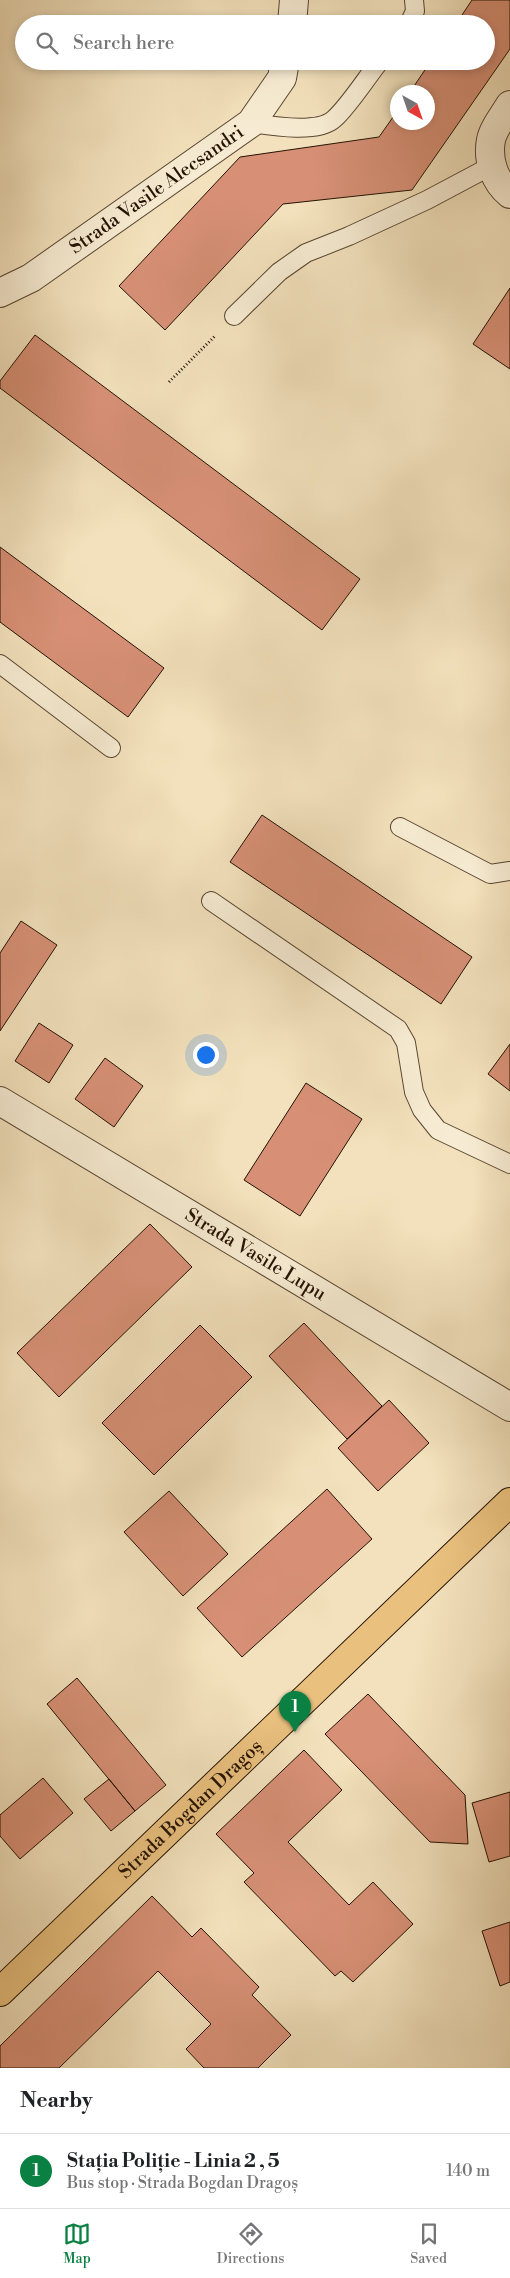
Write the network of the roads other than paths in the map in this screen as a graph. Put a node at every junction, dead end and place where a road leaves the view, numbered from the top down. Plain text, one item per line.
1 (294, 0) edge
2 (414, 0) edge
3 (293, 15) edge
4 (412, 15) edge
5 (283, 70) edge
6 (373, 70) edge
7 (510, 105) edge
8 (251, 123) junction
9 (491, 166) junction
10 (510, 194) edge
11 (0, 292) edge
12 (234, 316) road end
13 (0, 664) edge
14 (111, 748) dead end
15 (400, 827) dead end
16 (510, 871) edge
17 (211, 902) dead end
18 (1, 1103) edge
19 (510, 1164) edge
20 (510, 1407) edge
21 (510, 1502) edge
22 (0, 1992) edge

1 - 3 street
2 - 4 lane
5 - 8 street, Strada Vasile Alecsandri
6 - 8 lane
7 - 9 street
8 - 11 street, Strada Vasile Alecsandri
9 - 10 street
9 - 12 lane
13 - 14 lane
15 - 16 lane
17 - 19 lane
18 - 20 street, Strada Vasile Lupu
21 - 22 main road, Strada Bogdan Dragoș

